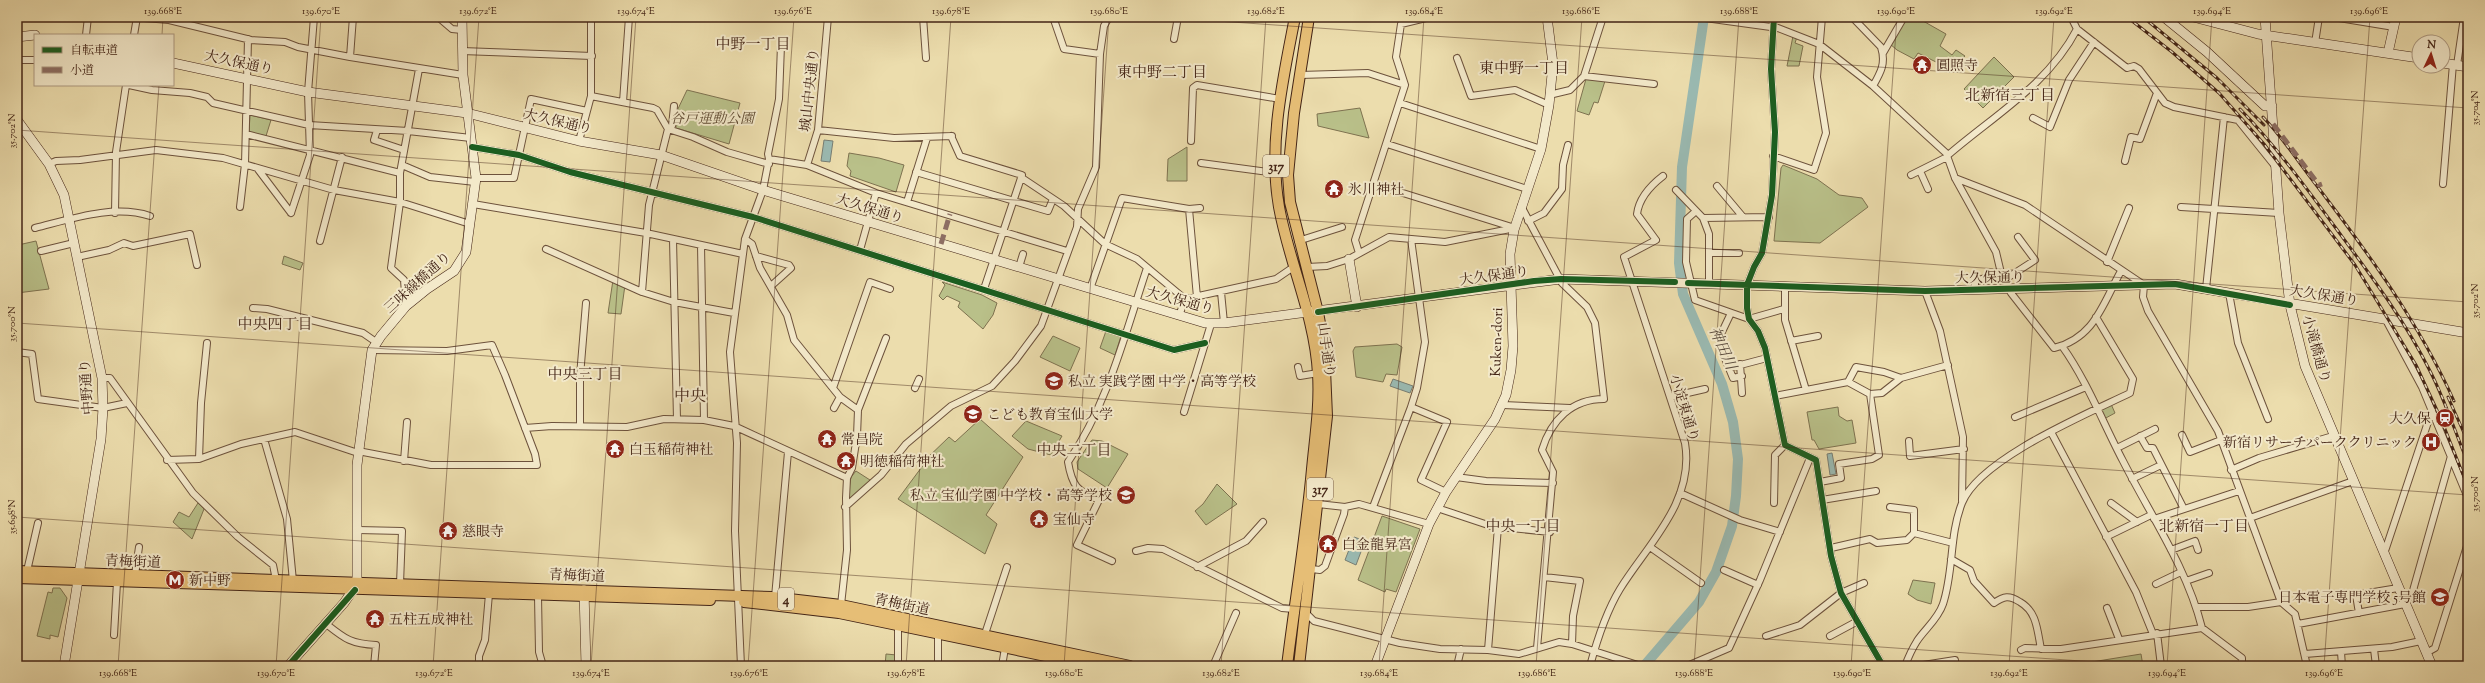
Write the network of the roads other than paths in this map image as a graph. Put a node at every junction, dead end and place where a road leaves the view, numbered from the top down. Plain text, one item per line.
1 (88, 17) edge
2 (132, 17) edge
3 (137, 17) edge
4 (314, 17) edge
5 (353, 17) edge
6 (438, 17) edge
7 (462, 17) edge
8 (591, 17) edge
9 (629, 17) edge
10 (828, 17) edge
11 (923, 17) edge
12 (1054, 17) edge
13 (1109, 17) edge
14 (1178, 17) edge
15 (1295, 17) edge
16 (1309, 17) edge
17 (1430, 17) edge
18 (1547, 17) edge
19 (1603, 17) edge
20 (1698, 17) edge
21 (1774, 17) edge
22 (1822, 17) edge
23 (1852, 17) edge
24 (1904, 17) edge
25 (2071, 17) edge
26 (2164, 17) edge
27 (2193, 17) edge
28 (2265, 17) edge
29 (2319, 17) edge
30 (2334, 17) edge
31 (2396, 17) edge
32 (2464, 17) edge
33 (2394, 26) junction
34 (1773, 27) junction
35 (2077, 29) junction
36 (462, 30) junction
37 (86, 34) edge
38 (134, 34) edge
39 (34, 35) edge
40 (2268, 35) junction
41 (17, 37) edge
42 (248, 39) junction
43 (1174, 39) dead end
44 (2094, 42) junction
45 (2316, 43) junction
46 (781, 44) dead end
47 (1819, 44) junction
48 (311, 50) junction
49 (462, 51) junction
50 (1883, 53) junction
51 (2388, 53) junction
52 (1100, 54) junction
53 (17, 55) edge
54 (592, 56) junction
55 (350, 57) junction
56 (2411, 57) edge
57 (926, 58) dead end
58 (1457, 58) dead end
59 (17, 60) edge
60 (34, 60) edge
61 (174, 62) edge
62 (2451, 63) edge
63 (2455, 64) junction
64 (2468, 67) edge
65 (419, 68) junction
66 (463, 75) junction
67 (1300, 75) junction
68 (1584, 76) junction
69 (247, 78) junction
70 (1654, 84) dead end
71 (1405, 85) junction
72 (126, 86) edge
73 (134, 86) edge
74 (1872, 86) junction
75 (308, 92) junction
76 (2157, 93) junction
77 (1550, 95) junction
78 (591, 96) junction
79 (1280, 99) junction
80 (623, 102) junction
81 (1400, 103) junction
82 (1549, 105) junction
83 (412, 106) junction
84 (674, 106) dead end
85 (2272, 106) junction
86 (587, 111) junction
87 (246, 112) junction
88 (467, 113) junction
89 (2224, 117) junction
90 (2033, 118) dead end
91 (17, 120) edge
92 (309, 126) junction
93 (525, 128) junction
94 (668, 129) junction
95 (377, 130) junction
96 (818, 130) junction
97 (408, 131) junction
98 (246, 134) junction
99 (927, 138) junction
100 (579, 141) junction
101 (1191, 141) dead end
102 (471, 143) junction
103 (1387, 144) junction
104 (1568, 145) dead end
105 (310, 148) junction
106 (1541, 149) junction
107 (404, 150) junction
108 (116, 155) junction
109 (519, 155) junction
110 (661, 155) junction
111 (1773, 156) junction
112 (1947, 156) junction
113 (342, 157) junction
114 (2125, 161) dead end
115 (769, 162) junction
116 (1200, 163) dead end
117 (49, 164) junction
118 (245, 164) junction
119 (402, 165) junction
120 (807, 165) junction
121 (2276, 167) junction
122 (257, 168) junction
123 (1920, 171) junction
124 (916, 172) junction
125 (400, 173) junction
126 (1276, 173) junction
127 (1911, 175) dead end
128 (1662, 176) dead end
129 (1022, 178) junction
130 (1955, 178) junction
131 (302, 180) junction
132 (476, 180) junction
133 (1374, 184) junction
134 (1928, 184) dead end
135 (2443, 184) dead end
136 (1717, 186) dead end
137 (1527, 189) junction
138 (334, 190) junction
139 (763, 190) junction
140 (1676, 190) dead end
141 (653, 192) junction
142 (876, 193) junction
143 (1053, 199) junction
144 (1014, 201) junction
145 (400, 202) junction
146 (907, 202) junction
147 (473, 204) junction
148 (1521, 206) junction
149 (240, 207) dead end
150 (2181, 207) dead end
151 (1200, 208) dead end
152 (2129, 208) dead end
153 (1188, 209) junction
154 (2216, 210) junction
155 (1696, 211) junction
156 (115, 213) junction
157 (2279, 213) junction
158 (150, 216) dead end
159 (1743, 216) junction
160 (1770, 217) junction
161 (753, 218) junction
162 (1703, 218) junction
163 (69, 220) junction
164 (1077, 220) junction
165 (1528, 221) junction
166 (868, 222) junction
167 (470, 224) junction
168 (1342, 227) dead end
169 (35, 228) dead end
170 (1515, 228) junction
171 (1003, 231) junction
172 (646, 233) junction
173 (2018, 236) dead end
174 (673, 239) junction
175 (745, 239) junction
176 (1411, 239) junction
177 (320, 241) dead end
178 (1298, 241) junction
179 (74, 243) junction
180 (1105, 244) junction
181 (701, 245) junction
182 (546, 249) dead end
183 (860, 250) junction
184 (40, 251) dead end
185 (1067, 251) junction
186 (1359, 253) junction
187 (1709, 253) junction
188 (1739, 253) dead end
189 (743, 254) junction
190 (1023, 254) dead end
191 (756, 256) junction
192 (77, 257) junction
193 (1350, 259) junction
194 (994, 260) junction
195 (2107, 262) junction
196 (197, 265) dead end
197 (1295, 266) junction
198 (1019, 267) junction
199 (1306, 267) junction
200 (1147, 268) junction
201 (2121, 271) junction
202 (2001, 273) junction
203 (1057, 279) junction
204 (1561, 279) junction
205 (2004, 280) junction
206 (1632, 281) junction
207 (1748, 282) junction
208 (1689, 283) junction
209 (1512, 284) junction
210 (1709, 284) junction
211 (2144, 285) junction
212 (771, 286) junction
213 (1786, 286) junction
214 (2114, 286) junction
215 (2009, 288) junction
216 (890, 289) dead end
217 (984, 289) junction
218 (1090, 289) junction
219 (1975, 289) junction
220 (2206, 289) junction
221 (1925, 290) junction
222 (642, 292) junction
223 (1221, 292) junction
224 (2229, 293) junction
225 (1196, 297) junction
226 (1185, 298) junction
227 (1420, 299) junction
228 (674, 302) junction
229 (1136, 303) junction
230 (586, 304) dead end
231 (2290, 304) junction
232 (406, 306) junction
233 (702, 307) junction
234 (1357, 307) junction
235 (253, 308) dead end
236 (1784, 309) junction
237 (1046, 310) junction
238 (1318, 312) junction
239 (734, 313) junction
240 (1307, 313) junction
241 (1731, 313) junction
242 (1179, 316) junction
243 (2096, 317) junction
244 (1749, 319) junction
245 (2386, 320) junction
246 (1224, 323) junction
247 (1211, 324) junction
248 (2468, 333) edge
249 (1126, 334) junction
250 (1721, 334) dead end
251 (1818, 336) dead end
252 (886, 338) dead end
253 (1791, 341) junction
254 (207, 343) dead end
255 (1206, 343) junction
256 (374, 346) junction
257 (2062, 346) junction
258 (17, 352) edge
259 (1724, 356) dead end
260 (1767, 358) junction
261 (1740, 364) junction
262 (1948, 365) junction
263 (1298, 367) dead end
264 (1729, 368) junction
265 (1318, 373) junction
266 (1742, 376) junction
267 (102, 378) junction
268 (1900, 378) junction
269 (919, 379) dead end
270 (1848, 382) junction
271 (2086, 387) junction
272 (833, 388) junction
273 (914, 388) dead end
274 (1705, 389) dead end
275 (1806, 390) junction
276 (1742, 393) dead end
277 (1870, 394) junction
278 (1775, 396) junction
279 (840, 397) junction
280 (1670, 397) junction
281 (127, 403) junction
282 (1503, 405) junction
283 (1410, 407) junction
284 (103, 408) junction
285 (834, 408) dead end
286 (1570, 408) junction
287 (2097, 409) junction
288 (858, 410) junction
289 (2432, 410) junction
290 (1184, 412) dead end
291 (2015, 417) dead end
292 (678, 419) junction
293 (2268, 419) dead end
294 (704, 420) junction
295 (407, 422) dead end
296 (580, 426) junction
297 (734, 426) junction
298 (525, 428) junction
299 (2155, 429) dead end
300 (2051, 432) junction
301 (2182, 435) dead end
302 (2140, 436) junction
303 (2333, 436) junction
304 (264, 439) junction
305 (2221, 440) junction
306 (1910, 441) dead end
307 (1785, 445) junction
308 (2117, 448) junction
309 (1964, 450) junction
310 (358, 452) junction
311 (788, 452) junction
312 (2451, 456) junction
313 (1810, 458) junction
314 (199, 459) junction
315 (168, 460) junction
316 (404, 461) junction
317 (2161, 465) junction
318 (2231, 470) junction
319 (1456, 477) junction
320 (848, 478) junction
321 (2132, 479) junction
322 (2353, 481) junction
323 (1820, 482) junction
324 (1553, 483) junction
325 (1876, 490) dead end
326 (2239, 491) junction
327 (1446, 492) junction
328 (1680, 493) junction
329 (2468, 498) edge
330 (1822, 500) junction
331 (1962, 501) junction
332 (1774, 502) dead end
333 (2111, 503) dead end
334 (1318, 504) junction
335 (845, 507) junction
336 (1345, 507) junction
337 (1373, 507) junction
338 (1890, 507) dead end
339 (1438, 508) junction
340 (2184, 510) junction
341 (2153, 517) junction
342 (2250, 518) junction
343 (38, 522) dead end
344 (1263, 522) dead end
345 (2137, 522) junction
346 (1429, 524) junction
347 (1498, 528) junction
348 (358, 530) junction
349 (1550, 532) junction
350 (1780, 532) junction
351 (1914, 533) junction
352 (2106, 537) junction
353 (1952, 542) junction
354 (2468, 543) edge
355 (139, 546) dead end
356 (1650, 547) junction
357 (1830, 548) junction
358 (2171, 550) junction
359 (2198, 550) dead end
360 (1136, 552) dead end
361 (2384, 555) junction
362 (1951, 559) junction
363 (1112, 561) dead end
364 (1007, 567) dead end
365 (1197, 567) junction
366 (1311, 569) junction
367 (1724, 570) dead end
368 (22, 571) edge
369 (2181, 572) junction
370 (2209, 573) dead end
371 (135, 575) junction
372 (79, 577) junction
373 (1544, 577) junction
374 (17, 578) edge
375 (276, 580) junction
376 (293, 581) junction
377 (2186, 581) junction
378 (117, 582) junction
379 (1701, 583) dead end
380 (1864, 583) dead end
381 (400, 584) junction
382 (2156, 584) dead end
383 (1758, 585) junction
384 (356, 586) junction
385 (2398, 588) junction
386 (584, 593) junction
387 (1841, 593) junction
388 (489, 594) junction
389 (538, 596) junction
390 (775, 597) junction
391 (737, 598) junction
392 (2281, 602) junction
393 (2405, 604) junction
394 (841, 605) junction
395 (2197, 607) junction
396 (2107, 608) dead end
397 (1294, 609) junction
398 (1236, 613) dead end
399 (1306, 613) junction
400 (2358, 613) junction
401 (1856, 622) junction
402 (325, 623) junction
403 (2298, 624) junction
404 (898, 626) junction
405 (2202, 628) junction
406 (938, 634) junction
407 (2155, 634) junction
408 (114, 635) dead end
409 (1766, 636) dead end
410 (1830, 636) dead end
411 (1385, 638) junction
412 (983, 639) junction
413 (2119, 640) junction
414 (2421, 641) junction
415 (1572, 644) junction
416 (1005, 648) junction
417 (1537, 648) junction
418 (2042, 648) junction
419 (2374, 648) junction
420 (1461, 649) junction
421 (1488, 650) junction
422 (2021, 650) dead end
423 (1594, 651) junction
424 (2341, 652) junction
425 (2426, 653) junction
426 (2305, 654) junction
427 (1691, 665) edge
428 (64, 666) edge
429 (288, 666) edge
430 (374, 666) edge
431 (479, 666) edge
432 (543, 666) edge
433 (586, 666) edge
434 (740, 666) edge
435 (898, 666) edge
436 (938, 666) edge
437 (1002, 666) edge
438 (1094, 666) edge
439 (1130, 666) edge
440 (1213, 666) edge
441 (1290, 666) edge
442 (1299, 666) edge
443 (1375, 666) edge
444 (1457, 666) edge
445 (1590, 666) edge
446 (1640, 666) edge
447 (1883, 666) edge
448 (1905, 666) edge
449 (1917, 666) edge
450 (1954, 666) edge
451 (2161, 666) edge
452 (2242, 666) edge
453 (2307, 666) edge
454 (2342, 666) edge
455 (2376, 666) edge
456 (2432, 666) edge

1 - 37 street
2 - 3 street
3 - 38 street
3 - 42 street
4 - 48 street
5 - 55 street
6 - 36 street
7 - 36 main road, 三味線橋通り
8 - 54 street
9 - 80 street
10 - 96 street, 城山中央通り
11 - 57 street
12 - 52 street
13 - 52 street
14 - 43 street
15 - 79 main road, 山手通り / 317
16 - 67 main road, 山手通り / 317
17 - 71 street
18 - 77 main road, Kuken-dori
19 - 68 street
20 - 34 street
21 - 34 street
22 - 47 street
23 - 50 street
24 - 50 street
25 - 35 street
26 - 85 main road
27 - 40 main road
28 - 40 main road, 小滝橋通り
29 - 45 street
30 - 33 street
31 - 33 main road
32 - 63 street
33 - 51 main road
34 - 47 street
34 - 111 street
35 - 44 street
35 - 112 street
36 - 49 main road, 三味線橋通り
39 - 41 main road
40 - 45 main road
40 - 85 main road, 小滝橋通り
42 - 48 street
42 - 69 street
44 - 76 street
44 - 90 street
45 - 51 main road
46 - 115 street
47 - 74 street
47 - 111 street
48 - 55 street
48 - 75 street
49 - 54 street
49 - 66 main road, 三味線橋通り
50 - 74 street
51 - 56 main road
52 - 164 street
53 - 59 street
54 - 78 street
55 - 65 street
58 - 82 street
59 - 60 street
61 - 69 main road, 大久保通り
62 - 63 main road
63 - 64 main road
63 - 135 street
65 - 66 street
65 - 83 street
66 - 88 main road, 三味線橋通り
67 - 71 street
67 - 178 main road, 山手通り / 317
68 - 70 street
68 - 77 street
69 - 75 main road, 大久保通り
69 - 87 street
71 - 81 street
72 - 108 street
73 - 87 street
74 - 112 street
75 - 83 main road, 大久保通り
75 - 92 street
76 - 89 street
76 - 114 street
77 - 82 main road, Kuken-dori
78 - 80 street
78 - 86 street
79 - 101 street
79 - 126 main road, 山手通り / 317
80 - 94 street
81 - 103 street
81 - 106 street
82 - 106 main road, Kuken-dori
83 - 88 main road, 大久保通り
83 - 97 street
84 - 94 street
85 - 121 main road, 小滝橋通り
86 - 93 street
86 - 100 street
87 - 92 street
87 - 98 street
88 - 93 main road, 大久保通り
88 - 102 main road, 三味線橋通り
89 - 121 street
89 - 154 street
91 - 117 main road, 中野通り
92 - 95 street
92 - 105 street
93 - 100 main road, 大久保通り
93 - 109 street
94 - 110 street
94 - 115 street
95 - 97 street
95 - 107 street
96 - 99 street
96 - 120 street, 城山中央通り
97 - 102 street
97 - 107 street
98 - 105 street
98 - 118 street
99 - 124 street
99 - 129 street
100 - 110 main road, 大久保通り
102 - 109 street
102 - 132 main road, 三味線橋通り
103 - 133 street
103 - 137 street
104 - 165 street
105 - 113 street
105 - 131 street
106 - 137 main road, Kuken-dori
107 - 119 street
108 - 117 street
108 - 118 street
108 - 156 street
109 - 132 street
109 - 141 street
110 - 139 main road, 大久保通り
110 - 141 street
111 - 160 street
112 - 123 street
112 - 130 street
113 - 125 street
113 - 138 street
115 - 120 street
115 - 139 street
116 - 126 street
117 - 163 main road, 中野通り
118 - 122 street
118 - 149 street
119 - 125 street
119 - 132 street
120 - 142 street
121 - 157 main road, 小滝橋通り
122 - 131 street
122 - 131 street
123 - 127 street
123 - 134 street
124 - 144 street
124 - 146 street
125 - 145 street
126 - 197 main road, 山手通り / 317
128 - 206 street, 小淀東通り
129 - 143 street
129 - 144 street
130 - 195 street
130 - 202 street
131 - 138 street
132 - 147 main road, 三味線橋通り
133 - 170 street
133 - 186 street
136 - 159 street
137 - 148 main road, Kuken-dori
138 - 145 street
138 - 177 street
139 - 161 street
139 - 166 main road, 大久保通り
140 - 155 street
141 - 161 street
141 - 172 street
142 - 146 street
142 - 166 street
143 - 144 street
143 - 164 street
144 - 171 street
145 - 167 street
145 - 232 street
146 - 171 street
147 - 167 main road, 三味線橋通り
147 - 172 street
148 - 165 street
148 - 170 main road, Kuken-dori
150 - 154 street
151 - 153 street
152 - 195 street
153 - 180 street
153 - 225 street
154 - 157 street
154 - 220 street
155 - 162 street
155 - 208 street
156 - 158 street
156 - 163 street
157 - 231 main road, 小滝橋通り
159 - 160 street
159 - 162 street
160 - 207 street
161 - 175 street
161 - 183 street
162 - 187 street
163 - 169 street
163 - 179 main road, 中野通り
164 - 180 street
164 - 185 street
165 - 204 street
166 - 183 street
166 - 194 main road, 大久保通り
167 - 232 main road, 三味線橋通り
168 - 178 street
170 - 176 street
170 - 209 main road, Kuken-dori
171 - 185 street
171 - 194 street
172 - 174 street
172 - 222 street
173 - 205 street
174 - 181 street
174 - 228 street
175 - 189 street
175 - 191 street
176 - 186 street
176 - 227 street
178 - 199 main road, 山手通り / 317
179 - 184 street
179 - 192 main road, 中野通り
180 - 200 street
180 - 218 street
181 - 189 street
181 - 233 street
182 - 222 street
183 - 217 street
185 - 203 street
186 - 193 street
187 - 188 street
187 - 210 street
189 - 239 street
190 - 198 street
191 - 212 street
191 - 212 street
192 - 196 street
192 - 267 main road, 中野通り
193 - 199 street
193 - 234 main road
194 - 198 main road, 大久保通り
194 - 217 street
195 - 201 street
197 - 223 street
197 - 240 main road, 山手通り / 317
198 - 203 main road, 大久保通り
199 - 238 main road, 山手通り / 317
200 - 226 street
200 - 229 street
201 - 211 street
201 - 214 street
202 - 205 street
202 - 219 street
203 - 218 main road, 大久保通り
203 - 237 street
204 - 206 main road, 大久保通り
204 - 209 main road, 大久保通り
204 - 286 street
205 - 215 street
206 - 208 main road, 大久保通り
206 - 280 street, 小淀東通り
207 - 210 main road, 大久保通り
207 - 213 main road, 大久保通り
207 - 244 street
208 - 210 main road, 大久保通り
208 - 241 street
209 - 227 main road, 大久保通り
209 - 282 main road, Kuken-dori
211 - 214 main road, 大久保通り
211 - 220 main road, 大久保通り
211 - 305 street
212 - 272 street
213 - 221 main road, 大久保通り
213 - 236 street
214 - 215 main road, 大久保通り
214 - 243 street
215 - 219 main road, 大久保通り
215 - 257 street
216 - 272 street
217 - 237 street
218 - 229 main road, 大久保通り
219 - 221 main road, 大久保通り
220 - 224 main road, 大久保通り
221 - 262 street
222 - 228 street
223 - 225 street
223 - 246 street
224 - 231 main road, 大久保通り
224 - 293 street
225 - 226 street
226 - 242 street
227 - 234 main road, 大久保通り
227 - 283 street
228 - 233 street
228 - 292 street
229 - 242 main road, 大久保通り
229 - 249 street
230 - 296 street
231 - 245 main road, 大久保通り
231 - 303 main road, 小滝橋通り
232 - 256 main road, 三味線橋通り
233 - 239 street
233 - 294 street
234 - 238 main road, 大久保通り
235 - 256 street
236 - 244 street
236 - 253 street
237 - 249 street
237 - 335 street
238 - 240 main road, 大久保通り
238 - 334 main road, 山手通り / 317
239 - 297 street
240 - 246 main road, 大久保通り
240 - 265 main road, 山手通り / 317
241 - 244 street
241 - 250 street
242 - 247 main road, 大久保通り
243 - 257 street
243 - 287 street
244 - 260 street
245 - 248 main road, 大久保通り
245 - 289 street
246 - 247 main road, 大久保通り
247 - 255 street
249 - 255 street
249 - 363 street
251 - 253 street
252 - 288 street
253 - 275 street
254 - 314 street
255 - 290 street
256 - 298 street
256 - 310 main road
257 - 271 street
258 - 284 street
259 - 264 street
260 - 261 street
260 - 278 street
261 - 264 street
261 - 266 street
262 - 268 street
262 - 309 street
263 - 265 street
264 - 266 street
265 - 397 main road, 山手通り / 317
266 - 276 street
267 - 281 street
267 - 284 main road, 中野通り
268 - 270 street
268 - 277 street
269 - 273 street
270 - 275 street
270 - 277 street
271 - 287 street
271 - 291 street
272 - 279 street
274 - 280 street
275 - 278 street
277 - 323 street
278 - 307 street
279 - 285 street
279 - 288 street
280 - 328 street, 小淀東通り
281 - 284 street
281 - 315 street
282 - 286 street
282 - 319 main road, Kuken-dori
283 - 327 street
283 - 337 street
284 - 372 main road, 中野通り
286 - 324 street
287 - 300 street
287 - 308 street
288 - 320 street
289 - 312 street
289 - 361 street
292 - 294 street
292 - 296 street
294 - 297 street
295 - 316 street
296 - 298 street
297 - 311 street
297 - 391 street
298 - 316 street
299 - 302 street
300 - 331 street
300 - 352 street
301 - 305 street
302 - 308 street
302 - 317 street
303 - 318 street
303 - 322 main road, 小滝橋通り
304 - 310 street
304 - 314 street
304 - 376 street
305 - 318 street
306 - 309 street
307 - 313 street
307 - 332 street
308 - 321 street
309 - 331 street
310 - 316 street
310 - 348 main road
311 - 320 street
311 - 390 street
312 - 329 street
312 - 393 street
313 - 323 street
313 - 350 street
314 - 315 street
315 - 375 street
317 - 321 street
317 - 340 street
318 - 326 street
319 - 324 street
319 - 327 main road, Kuken-dori
320 - 335 street
321 - 341 street
322 - 342 street
322 - 361 main road, 小滝橋通り
323 - 330 street
324 - 349 street
325 - 330 street
326 - 340 street
326 - 342 street
327 - 339 main road, Kuken-dori
328 - 350 street
328 - 356 street, 小淀東通り
330 - 357 street
331 - 353 street
333 - 345 street
334 - 336 street
334 - 366 main road, 山手通り / 317
335 - 394 street
336 - 337 street
336 - 366 street
337 - 346 street
338 - 351 street
339 - 346 main road, Kuken-dori
339 - 347 street
340 - 341 street
341 - 345 street
341 - 358 street
342 - 392 street
343 - 368 street
344 - 365 street
345 - 352 street
346 - 411 main road, Kuken-dori
347 - 349 street
347 - 421 street
348 - 381 street
348 - 384 main road
349 - 373 street
350 - 383 street
351 - 353 street
351 - 357 street
352 - 407 street
353 - 362 street
354 - 425 street
355 - 371 street
356 - 379 street
356 - 423 street, 小淀東通り
357 - 387 street
358 - 359 street
358 - 369 street
360 - 365 street
361 - 385 main road, 小滝橋通り
362 - 418 street
362 - 448 street
364 - 412 street
365 - 397 street
366 - 399 main road, 山手通り / 317
367 - 383 street
368 - 372 main road, 青梅街道 / 4
369 - 377 street
369 - 382 street
370 - 377 street
371 - 372 main road, 青梅街道 / 4
371 - 375 main road, 青梅街道 / 4
372 - 374 main road, 青梅街道 / 4
372 - 378 main road, 青梅街道 / 4
372 - 428 main road, 中野通り
373 - 415 street
373 - 417 street
375 - 376 main road, 青梅街道 / 4
376 - 384 main road, 青梅街道 / 4
377 - 395 street
378 - 384 main road, 青梅街道 / 4
378 - 408 street
380 - 387 street
381 - 384 main road, 青梅街道 / 4
381 - 386 main road, 青梅街道 / 4
383 - 427 street
384 - 388 main road, 青梅街道 / 4
384 - 402 main road
385 - 393 main road, 小滝橋通り
385 - 400 street
386 - 389 main road, 青梅街道 / 4
386 - 391 main road, 青梅街道 / 4
386 - 433 main road
387 - 401 street
387 - 409 street
388 - 389 main road, 青梅街道 / 4
388 - 431 street
389 - 432 street
390 - 391 main road, 青梅街道 / 4
390 - 394 main road, 青梅街道 / 4
391 - 404 main road, 青梅街道 / 4
391 - 434 street
392 - 395 street
392 - 403 street
393 - 400 street
393 - 414 main road, 小滝橋通り
394 - 412 main road, 青梅街道 / 4
395 - 405 street
396 - 413 street
397 - 441 main road, 山手通り / 317
398 - 440 street
399 - 411 street
399 - 442 main road, 山手通り / 317
400 - 403 street
401 - 410 street
401 - 447 street
402 - 429 main road
402 - 430 street
403 - 426 street
404 - 406 main road, 青梅街道 / 4
404 - 435 street
405 - 407 street
405 - 452 street
406 - 412 main road, 青梅街道 / 4
406 - 436 street
407 - 413 street
407 - 451 street
411 - 420 street
411 - 443 main road, Kuken-dori
412 - 416 main road, 青梅街道 / 4
412 - 439 main road, 青梅街道 / 4
413 - 418 street
414 - 419 street
414 - 425 main road, 小滝橋通り
415 - 417 street
415 - 423 street
416 - 437 street
416 - 438 main road, 青梅街道 / 4
417 - 421 street
418 - 422 street
419 - 424 street
419 - 455 street
420 - 421 street
420 - 444 street
423 - 445 street, 小淀東通り
423 - 446 street
424 - 426 street
424 - 454 street
425 - 456 main road, 小滝橋通り
426 - 453 street
449 - 450 street

